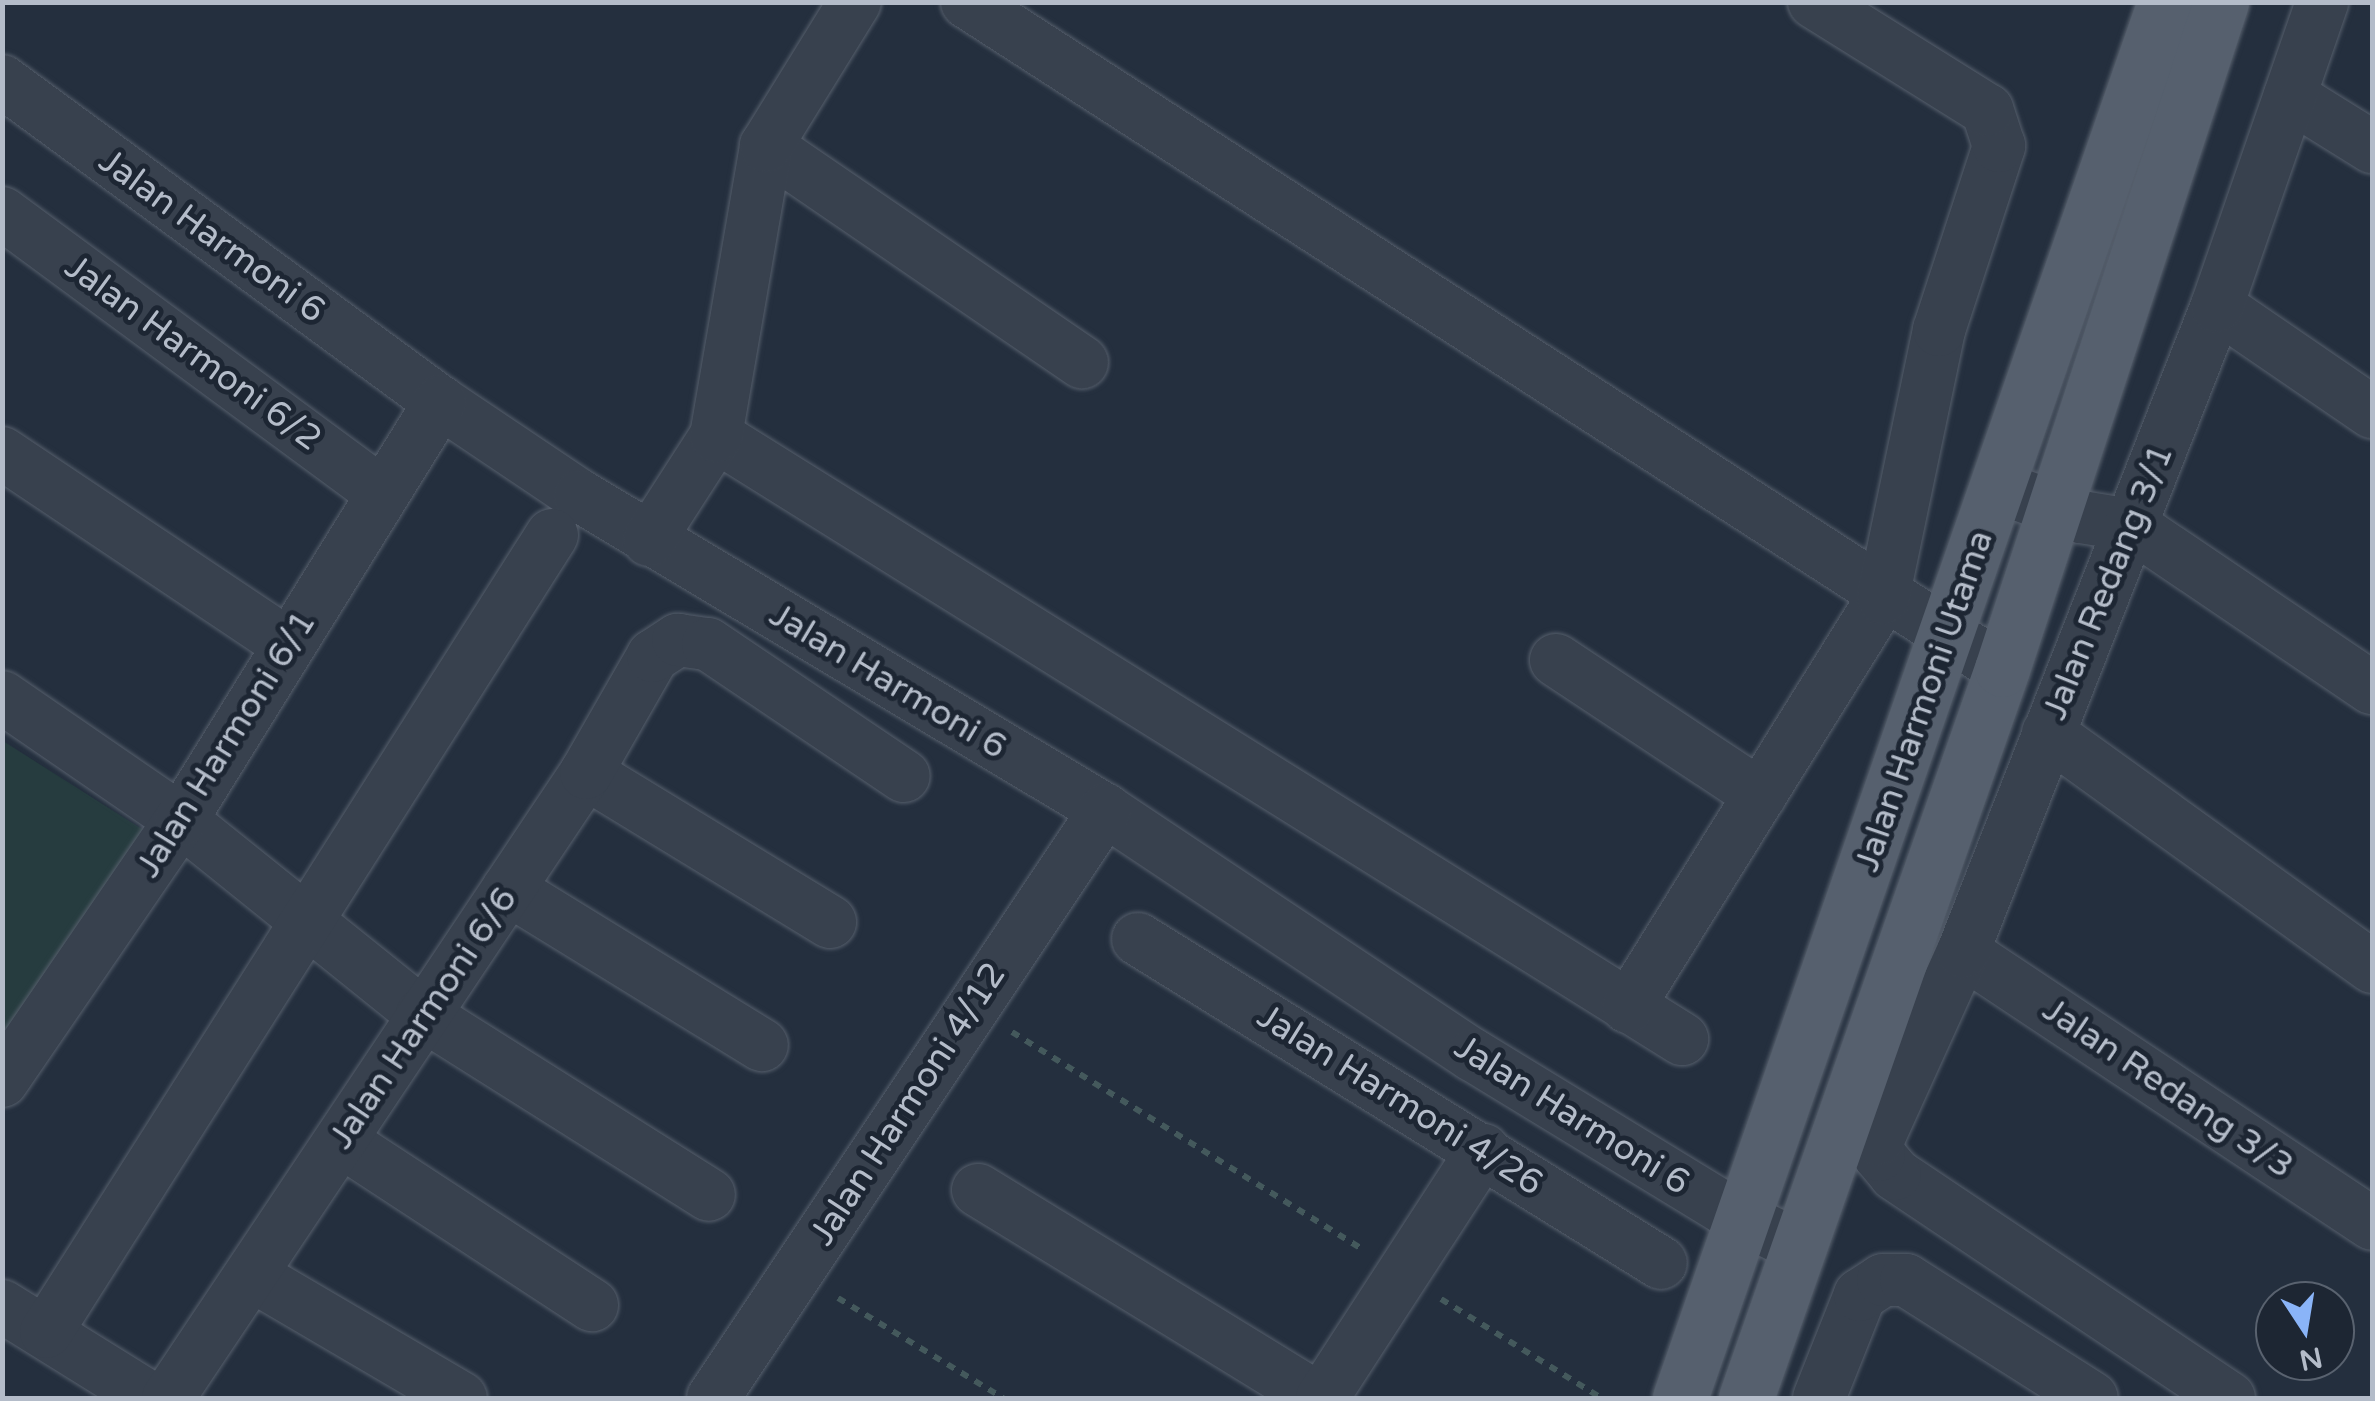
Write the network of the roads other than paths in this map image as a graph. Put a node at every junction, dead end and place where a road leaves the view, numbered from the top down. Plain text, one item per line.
1 (855, 2) edge
2 (967, 2) edge
3 (1814, 2) edge
4 (2165, 2) edge
5 (2221, 2) edge
6 (2322, 2) edge
7 (2, 82) edge
8 (2290, 96) junction
9 (766, 146) junction
10 (2372, 147) edge
11 (2, 214) edge
12 (2217, 306) junction
13 (1082, 362) dead end
14 (440, 402) junction
15 (2372, 412) edge
16 (716, 436) junction
17 (2, 453) edge
18 (2004, 468) junction
19 (2059, 489) junction
20 (383, 494) junction
21 (2123, 522) junction
22 (552, 535) dead end
23 (649, 540) junction
24 (1883, 598) junction
25 (1948, 638) junction
26 (289, 645) junction
27 (1556, 660) dead end
28 (2002, 669) junction
29 (2372, 688) edge
30 (2, 697) edge
31 (2048, 733) junction
32 (586, 772) junction
33 (904, 776) dead end
34 (1760, 795) junction
35 (1106, 810) junction
36 (181, 820) junction
37 (508, 889) junction
38 (830, 922) dead end
39 (306, 926) junction
40 (1138, 938) dead end
41 (1963, 952) junction
42 (2369, 956) edge
43 (1628, 1006) junction
44 (422, 1014) junction
45 (1682, 1039) dead end
46 (762, 1045) dead end
47 (2, 1081) edge
48 (341, 1141) junction
49 (1483, 1150) junction
50 (978, 1190) dead end
51 (709, 1194) dead end
52 (1740, 1218) junction
53 (2372, 1224) edge
54 (1797, 1245) junction
55 (1661, 1263) dead end
56 (253, 1276) junction
57 (592, 1305) dead end
58 (2, 1306) edge
59 (46, 1332) junction
60 (150, 1398) edge
61 (168, 1398) edge
62 (461, 1398) edge
63 (712, 1398) edge
64 (1320, 1398) edge
65 (1680, 1398) edge
66 (1746, 1398) edge
67 (1820, 1398) edge
68 (2092, 1398) edge
69 (2229, 1398) edge

1 - 9 street
2 - 24 street
3 - 24 street
4 - 18 main road, Jalan Harmoni Utama
5 - 19 main road, Jalan Harmoni Utama
6 - 8 street, Jalan Redang 3/1
7 - 14 street, Jalan Harmoni 6
8 - 10 street
8 - 12 street, Jalan Redang 3/1
9 - 13 street
9 - 16 street
11 - 20 street, Jalan Harmoni 6/2
12 - 15 street
12 - 21 street, Jalan Redang 3/1
14 - 20 street, Jalan Harmoni 6/1
14 - 23 street, Jalan Harmoni 6
16 - 23 street
16 - 43 street
17 - 26 street
18 - 19 street
18 - 25 main road, Jalan Harmoni Utama
19 - 21 street
19 - 28 main road, Jalan Harmoni Utama
20 - 26 street, Jalan Harmoni 6/1
21 - 29 street
21 - 31 street, Jalan Redang 3/1
22 - 39 street
23 - 35 street, Jalan Harmoni 6
24 - 25 street
24 - 34 street
25 - 28 street
25 - 52 main road, Jalan Harmoni Utama
26 - 36 street, Jalan Harmoni 6/1
27 - 34 street
28 - 54 main road, Jalan Harmoni Utama
30 - 36 street
31 - 41 street, Jalan Redang 3/1
31 - 42 street
32 - 33 street, Jalan Harmoni 6/6
32 - 37 street, Jalan Harmoni 6/6
32 - 38 street
34 - 43 street
35 - 52 street, Jalan Harmoni 6
35 - 63 street, Jalan Harmoni 4/12
36 - 39 street
36 - 47 street, Jalan Harmoni 6/1
37 - 44 street, Jalan Harmoni 6/6
37 - 46 street
39 - 44 street
39 - 59 street
40 - 49 street, Jalan Harmoni 4/26
41 - 53 street, Jalan Redang 3/3
41 - 69 street, Jalan Redang 3/1
43 - 45 street
44 - 48 street, Jalan Harmoni 6/6
44 - 51 street
48 - 56 street, Jalan Harmoni 6/6
48 - 57 street
49 - 55 street, Jalan Harmoni 4/26
49 - 64 street
50 - 64 street
52 - 54 street, Jalan Harmoni 6
52 - 65 main road, Jalan Harmoni Utama
54 - 66 main road, Jalan Harmoni Utama
56 - 61 street, Jalan Harmoni 6/6
56 - 62 street
58 - 59 street
59 - 60 street
67 - 68 street

